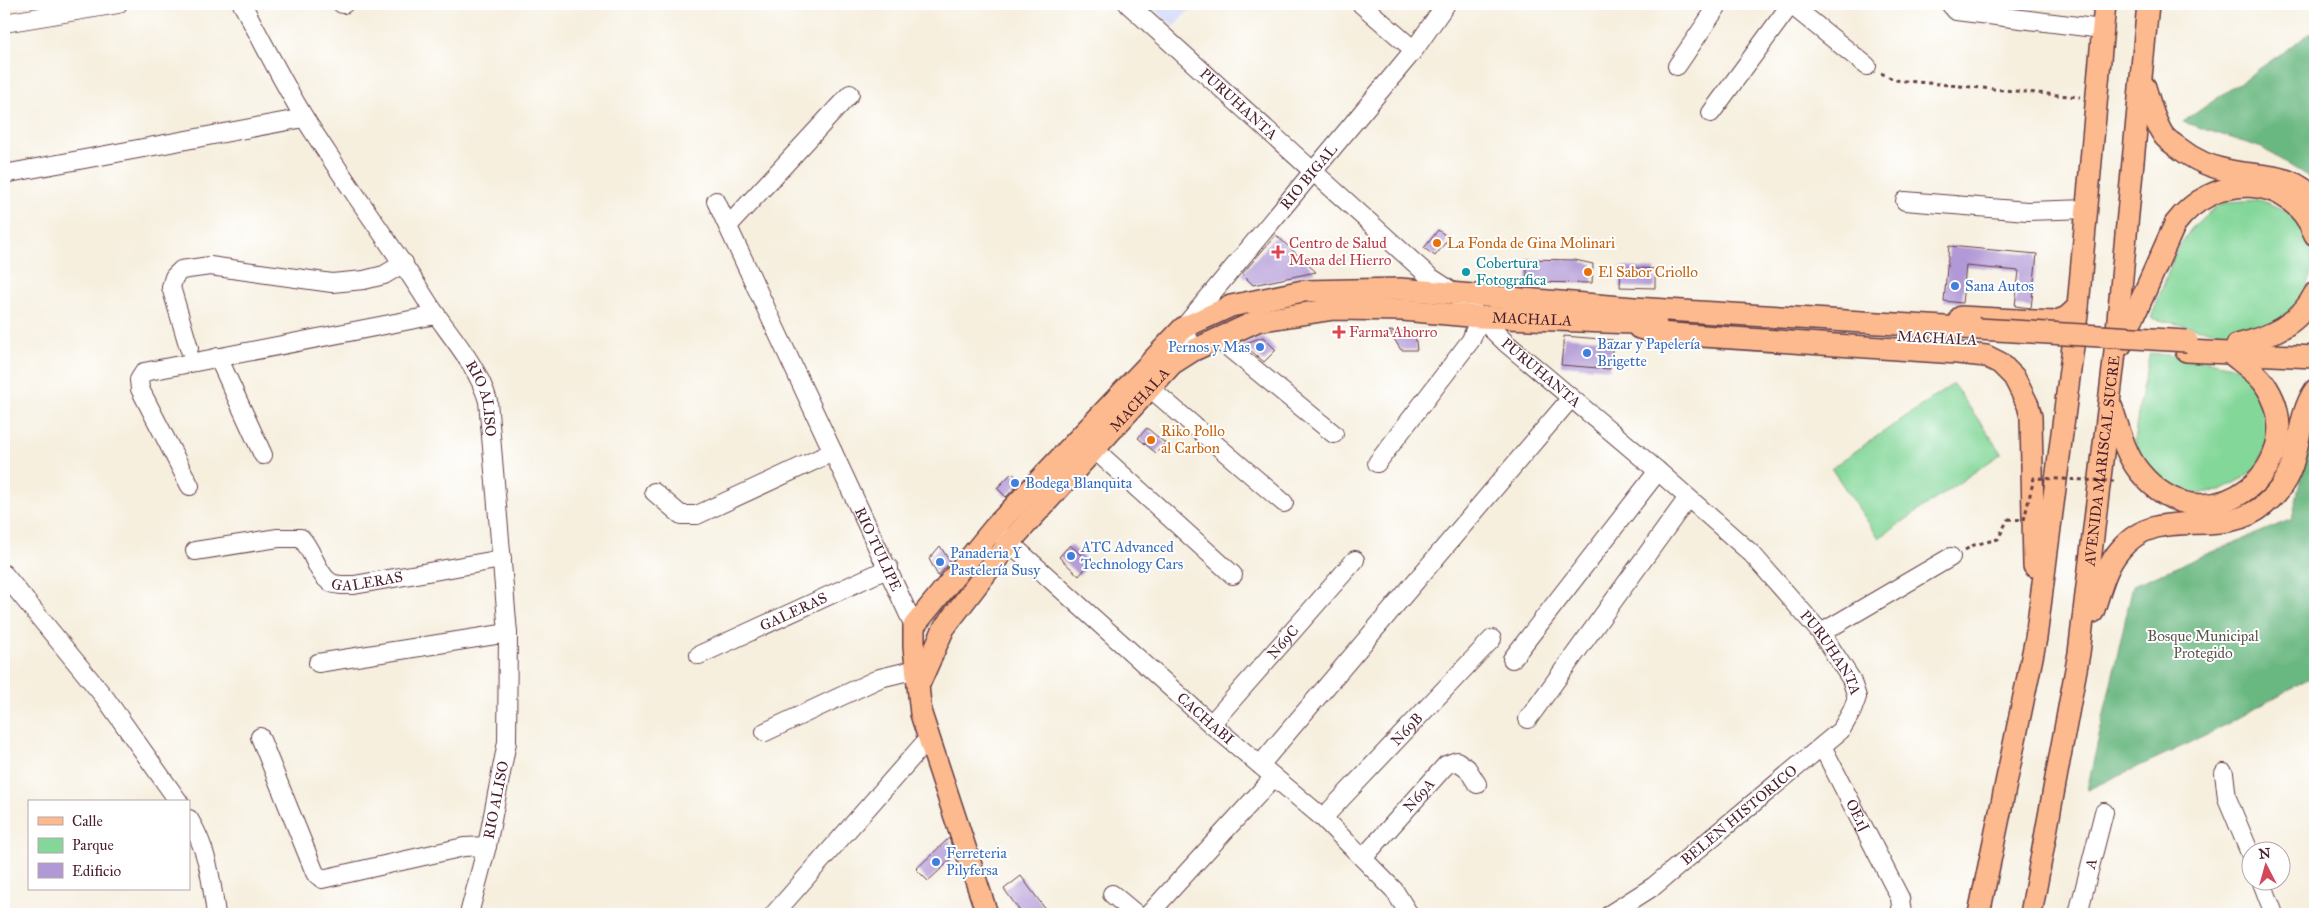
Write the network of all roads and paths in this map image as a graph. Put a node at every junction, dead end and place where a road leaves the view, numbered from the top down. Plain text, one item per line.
1 (118, 4) edge
2 (242, 4) edge
3 (1128, 4) edge
4 (1361, 4) edge
5 (1446, 4) edge
6 (1719, 4) edge
7 (1791, 4) edge
8 (1950, 4) edge
9 (2105, 4) edge
10 (2148, 4) edge
11 (4, 23) edge
12 (2102, 29) junction
13 (1414, 50) junction
14 (1677, 66) dead end
15 (1868, 66) dead end
16 (2142, 78) junction
17 (1895, 80) dead end
18 (850, 94) dead end
19 (2063, 96) dead end
20 (1711, 113) dead end
21 (304, 118) junction
22 (1315, 171) junction
23 (4, 174) edge
24 (2315, 200) edge
25 (716, 201) dead end
26 (1905, 202) dead end
27 (2088, 209) junction
28 (728, 226) junction
29 (2315, 235) edge
30 (404, 263) junction
31 (1453, 292) junction
32 (2315, 293) edge
33 (2078, 307) junction
34 (1736, 313) junction
35 (436, 315) junction
36 (1633, 316) junction
37 (1480, 318) junction
38 (1184, 328) junction
39 (1978, 334) junction
40 (1218, 339) junction
41 (188, 348) dead end
42 (2233, 349) junction
43 (1194, 350) junction
44 (2315, 351) edge
45 (218, 357) junction
46 (2315, 357) edge
47 (2114, 361) junction
48 (1150, 388) junction
49 (2315, 390) edge
50 (1571, 398) junction
51 (2110, 403) junction
52 (1334, 434) dead end
53 (1094, 449) junction
54 (834, 452) junction
55 (263, 454) dead end
56 (1377, 463) dead end
57 (1658, 470) junction
58 (2114, 481) dead end
59 (190, 486) dead end
60 (654, 492) dead end
61 (1687, 498) junction
62 (1284, 503) dead end
63 (1002, 536) junction
64 (1974, 545) dead end
65 (195, 551) dead end
66 (1951, 557) dead end
67 (502, 559) junction
68 (1355, 560) dead end
69 (889, 568) junction
70 (4, 574) edge
71 (1233, 575) dead end
72 (914, 626) junction
73 (508, 633) junction
74 (1821, 633) junction
75 (2036, 638) junction
76 (1492, 639) dead end
77 (2079, 653) junction
78 (699, 655) dead end
79 (1512, 659) dead end
80 (318, 663) dead end
81 (918, 677) junction
82 (1856, 703) joint
83 (1528, 719) dead end
84 (1211, 724) junction
85 (765, 732) dead end
86 (260, 737) dead end
87 (928, 739) junction
88 (1822, 746) junction
89 (1260, 765) junction
90 (2224, 773) dead end
91 (1274, 777) junction
92 (1477, 784) dead end
93 (177, 800) edge
94 (2104, 812) dead end
95 (1323, 818) junction
96 (190, 820) edge
97 (2244, 840) edge
98 (487, 846) junction
99 (1363, 858) junction
100 (2265, 890) edge
101 (1112, 894) dead end
102 (216, 914) edge
103 (469, 914) edge
104 (774, 914) edge
105 (987, 914) edge
106 (1136, 914) edge
107 (1149, 914) edge
108 (1409, 914) edge
109 (1610, 914) edge
110 (1902, 914) edge
111 (1979, 914) edge
112 (2031, 914) edge
113 (2078, 914) edge
114 (2274, 914) edge

1 - 11 street
2 - 21 street, RIO ALISO
3 - 22 street, PURUHANTA
4 - 13 street
5 - 13 street, RIO BIGAL
6 - 14 street
7 - 15 street
7 - 20 street
8 - 12 street
9 - 12 main road
10 - 16 main road, AVENIDA MARISCAL SUCRE
12 - 27 main road
13 - 22 street, RIO BIGAL
16 - 24 main road
16 - 47 main road, AVENIDA MARISCAL SUCRE
17 - 19 path
18 - 28 street
21 - 23 street
21 - 30 street, RIO ALISO
22 - 31 street, PURUHANTA
22 - 38 street, RIO BIGAL
25 - 28 street, RIO TULIPE
26 - 27 street
27 - 33 main road
28 - 54 street, RIO TULIPE
29 - 47 main road
30 - 35 street, RIO ALISO
30 - 41 street
31 - 36 main road, MACHALA
31 - 37 street, PURUHANTA
31 - 38 main road, MACHALA
32 - 42 main road
33 - 34 main road
33 - 75 main road
34 - 36 main road, MACHALA
34 - 39 main road, MACHALA
35 - 45 street
35 - 67 street, RIO ALISO
36 - 37 main road, MACHALA
36 - 39 main road, MACHALA
36 - 75 main road
37 - 40 main road, MACHALA
37 - 50 street, PURUHANTA
37 - 56 street
38 - 43 street
38 - 63 main road, MACHALA
39 - 42 main road, MACHALA
40 - 43 main road, MACHALA
40 - 52 street
42 - 44 main road, MACHALA
42 - 46 main road, MACHALA
42 - 51 main road
43 - 48 main road, MACHALA
45 - 55 street
45 - 59 street
47 - 51 main road, AVENIDA MARISCAL SUCRE
48 - 53 main road, MACHALA
48 - 62 street
49 - 77 main road
50 - 57 street, PURUHANTA
50 - 89 street
51 - 77 main road, AVENIDA MARISCAL SUCRE
53 - 63 main road, MACHALA
53 - 71 street
54 - 60 street
54 - 69 street, RIO TULIPE
57 - 61 street, PURUHANTA
57 - 79 street
58 - 64 path, bridge
61 - 74 street, PURUHANTA
61 - 83 street
63 - 72 main road, MACHALA
63 - 81 main road, MACHALA
63 - 84 street, CACHABI
65 - 67 street, GALERAS
66 - 74 street
67 - 73 street, RIO ALISO
68 - 84 street, N69C
69 - 72 street, RIO TULIPE
69 - 78 street, GALERAS
70 - 93 street
72 - 81 main road, RIO TULIPE
73 - 80 street
73 - 98 street, RIO ALISO
74 - 82 street, PURUHANTA
75 - 111 main road
76 - 95 street, N69B
77 - 112 main road, AVENIDA MARISCAL SUCRE
81 - 85 street
81 - 87 main road, RIO TULIPE
82 - 88 street, BELEN HISTORICO
84 - 89 street, CACHABI
86 - 98 street
87 - 104 street
87 - 105 main road, RIO TULIPE
88 - 109 street, BELEN HISTORICO
88 - 110 street, OE1J
89 - 91 street, CACHABI
90 - 97 street
91 - 95 street, CACHABI
91 - 107 street
92 - 99 street, N69A
94 - 113 street, A
95 - 99 street, CACHABI
96 - 102 street
98 - 103 street, RIO ALISO
99 - 108 street, CACHABI
100 - 114 street
101 - 106 street

